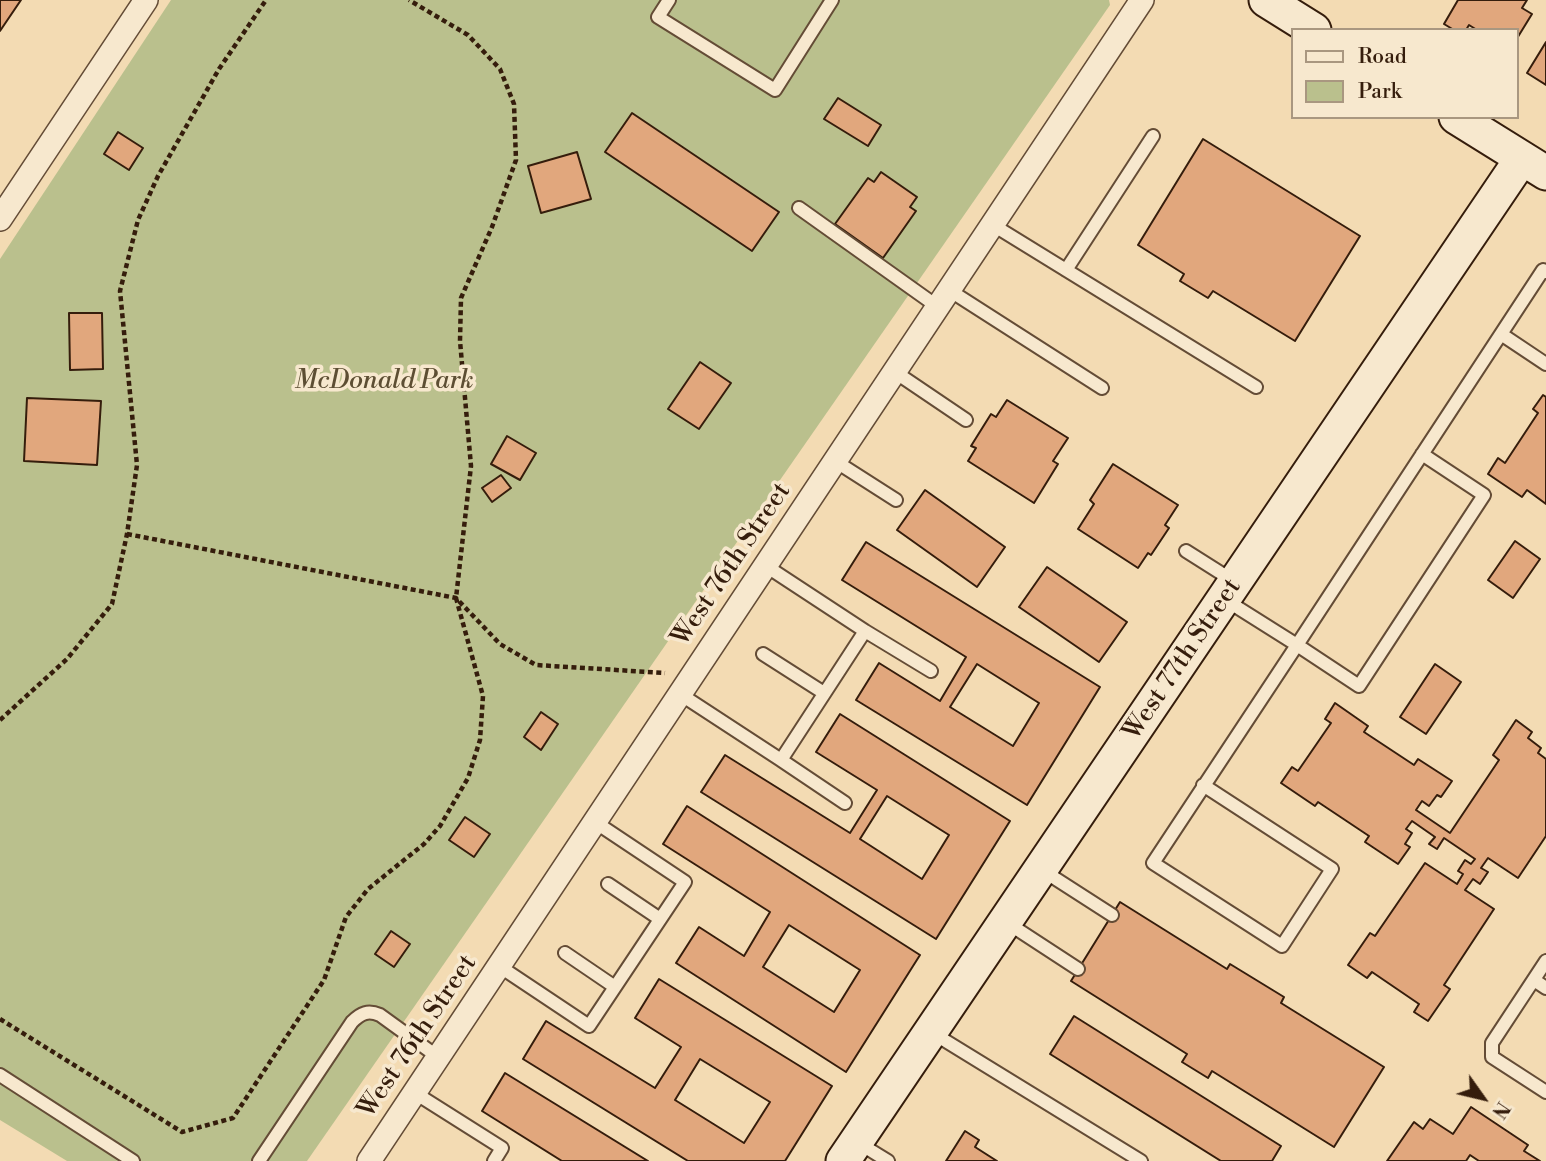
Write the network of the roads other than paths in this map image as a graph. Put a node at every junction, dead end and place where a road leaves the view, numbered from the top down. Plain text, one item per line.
1 (146, 0) edge
2 (669, 0) edge
3 (832, 0) edge
4 (1142, 0) edge
5 (1266, 0) edge
6 (1311, 28) edge
7 (1459, 119) edge
8 (1153, 136) dead end
9 (1534, 166) edge
10 (799, 208) dead end
11 (0, 219) edge
12 (992, 225) junction
13 (1066, 270) junction
14 (1546, 272) edge
15 (944, 298) junction
16 (1501, 334) junction
17 (1546, 364) edge
18 (895, 372) junction
19 (1255, 387) dead end
20 (1102, 388) dead end
21 (966, 419) dead end
22 (1422, 454) junction
23 (835, 461) junction
24 (895, 500) dead end
25 (1186, 551) dead end
26 (766, 566) junction
27 (1229, 591) junction
28 (865, 631) junction
29 (1297, 645) junction
30 (762, 654) dead end
31 (931, 671) dead end
32 (824, 693) junction
33 (680, 694) junction
34 (780, 760) junction
35 (1203, 785) junction
36 (845, 803) dead end
37 (595, 821) junction
38 (1041, 869) junction
39 (608, 884) dead end
40 (1112, 915) dead end
41 (660, 919) junction
42 (1005, 922) junction
43 (565, 953) dead end
44 (1546, 961) edge
45 (499, 966) junction
46 (1079, 969) dead end
47 (1534, 980) junction
48 (615, 987) junction
49 (1546, 988) edge
50 (931, 1032) junction
51 (438, 1057) junction
52 (0, 1075) edge
53 (1546, 1091) edge
54 (415, 1093) junction
55 (850, 1151) edge
56 (133, 1161) edge
57 (259, 1161) edge
58 (369, 1161) edge
59 (494, 1161) edge
60 (887, 1161) edge
61 (1142, 1161) edge

1 - 11 street
2 - 3 lane
4 - 12 street, West 76th Street
5 - 6 street
7 - 9 street
8 - 13 lane
9 - 27 street, West 77th Street
10 - 15 lane
12 - 13 lane
12 - 15 street, West 76th Street
13 - 19 lane
14 - 16 lane
15 - 18 street, West 76th Street
15 - 20 lane
16 - 17 lane
16 - 22 lane
18 - 21 lane
18 - 23 street, West 76th Street
22 - 29 lane
22 - 29 lane
23 - 24 lane
23 - 26 street, West 76th Street
25 - 27 lane
26 - 28 lane
26 - 33 street, West 76th Street
27 - 29 lane
27 - 38 street, West 77th Street
28 - 31 lane
28 - 32 lane
29 - 35 lane
30 - 32 lane
32 - 34 lane
33 - 34 lane
33 - 37 street, West 76th Street
34 - 36 lane
35 - 35 lane
37 - 41 lane
37 - 45 street, West 76th Street
38 - 40 lane
38 - 42 street, West 77th Street
39 - 41 lane
41 - 48 lane
42 - 46 lane
42 - 50 street, West 77th Street
43 - 48 lane
44 - 47 lane
45 - 48 lane
45 - 51 street, West 76th Street
47 - 49 lane
47 - 53 lane
50 - 55 street, West 77th Street
50 - 61 lane
51 - 54 street, West 76th Street
51 - 57 lane
52 - 56 lane
54 - 58 street, West 76th Street
54 - 59 lane
55 - 60 lane

